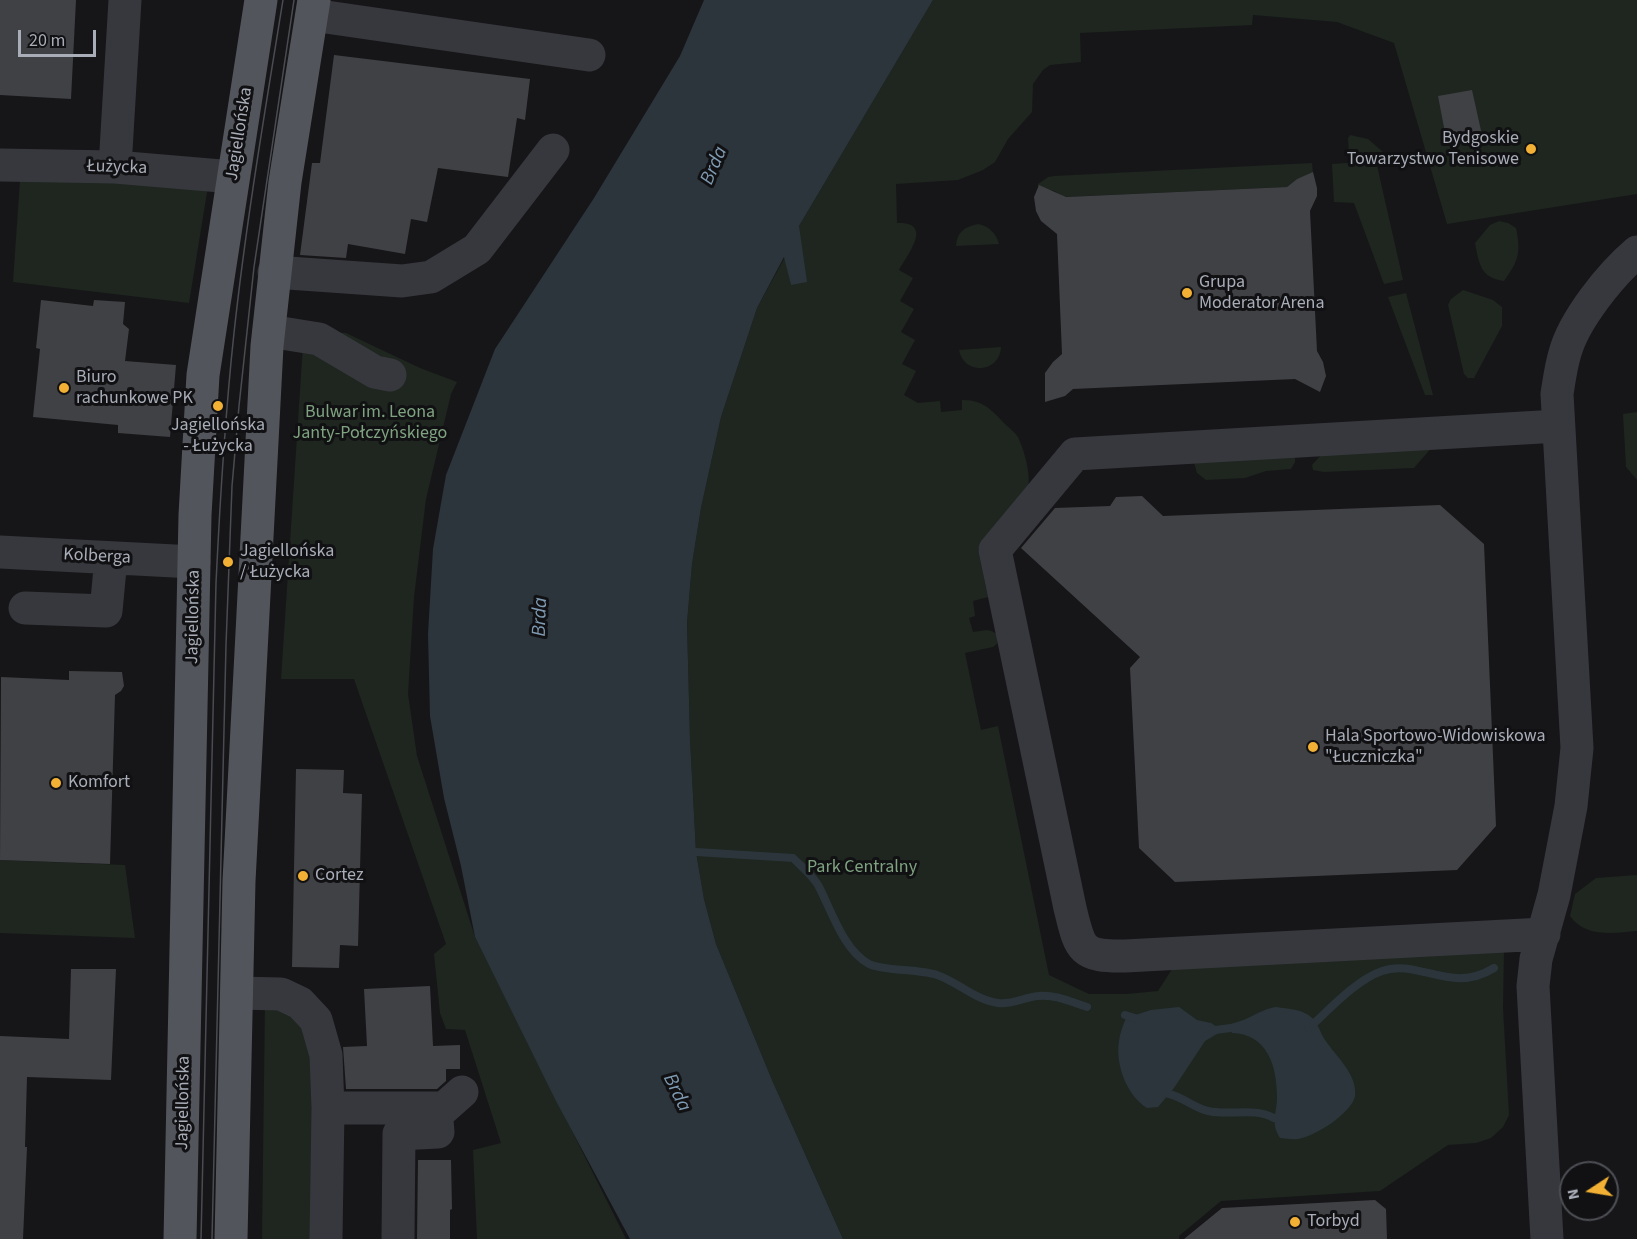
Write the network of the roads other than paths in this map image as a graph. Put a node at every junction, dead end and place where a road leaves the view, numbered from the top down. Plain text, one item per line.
1 (125, 0) edge
2 (261, 0) edge
3 (313, 7) edge
4 (589, 55) dead end
5 (553, 150) dead end
6 (0, 165) edge
7 (115, 167) junction
8 (233, 177) junction
9 (1637, 252) edge
10 (274, 272) junction
11 (268, 331) junction
12 (390, 375) dead end
13 (1558, 426) junction
14 (0, 552) edge
15 (111, 558) junction
16 (195, 562) junction
17 (25, 608) dead end
18 (1544, 934) junction
19 (237, 993) junction
20 (328, 1108) junction
21 (180, 1239) edge
22 (231, 1239) edge
23 (326, 1239) edge
24 (398, 1239) edge
25 (1547, 1239) edge

1 - 7 street
2 - 8 main road, Jagiellońska
3 - 4 street
3 - 10 main road
5 - 10 street
6 - 7 street, Łużycka
7 - 8 street, Łużycka
8 - 16 main road, Jagiellońska
9 - 13 street
10 - 11 main road
11 - 12 street
11 - 19 main road
13 - 18 street
13 - 18 street
14 - 15 street, Kolberga
15 - 16 street, Kolberga
15 - 17 street
16 - 21 main road, Jagiellońska
18 - 25 street
19 - 20 street
19 - 22 main road
20 - 23 street
20 - 24 street

